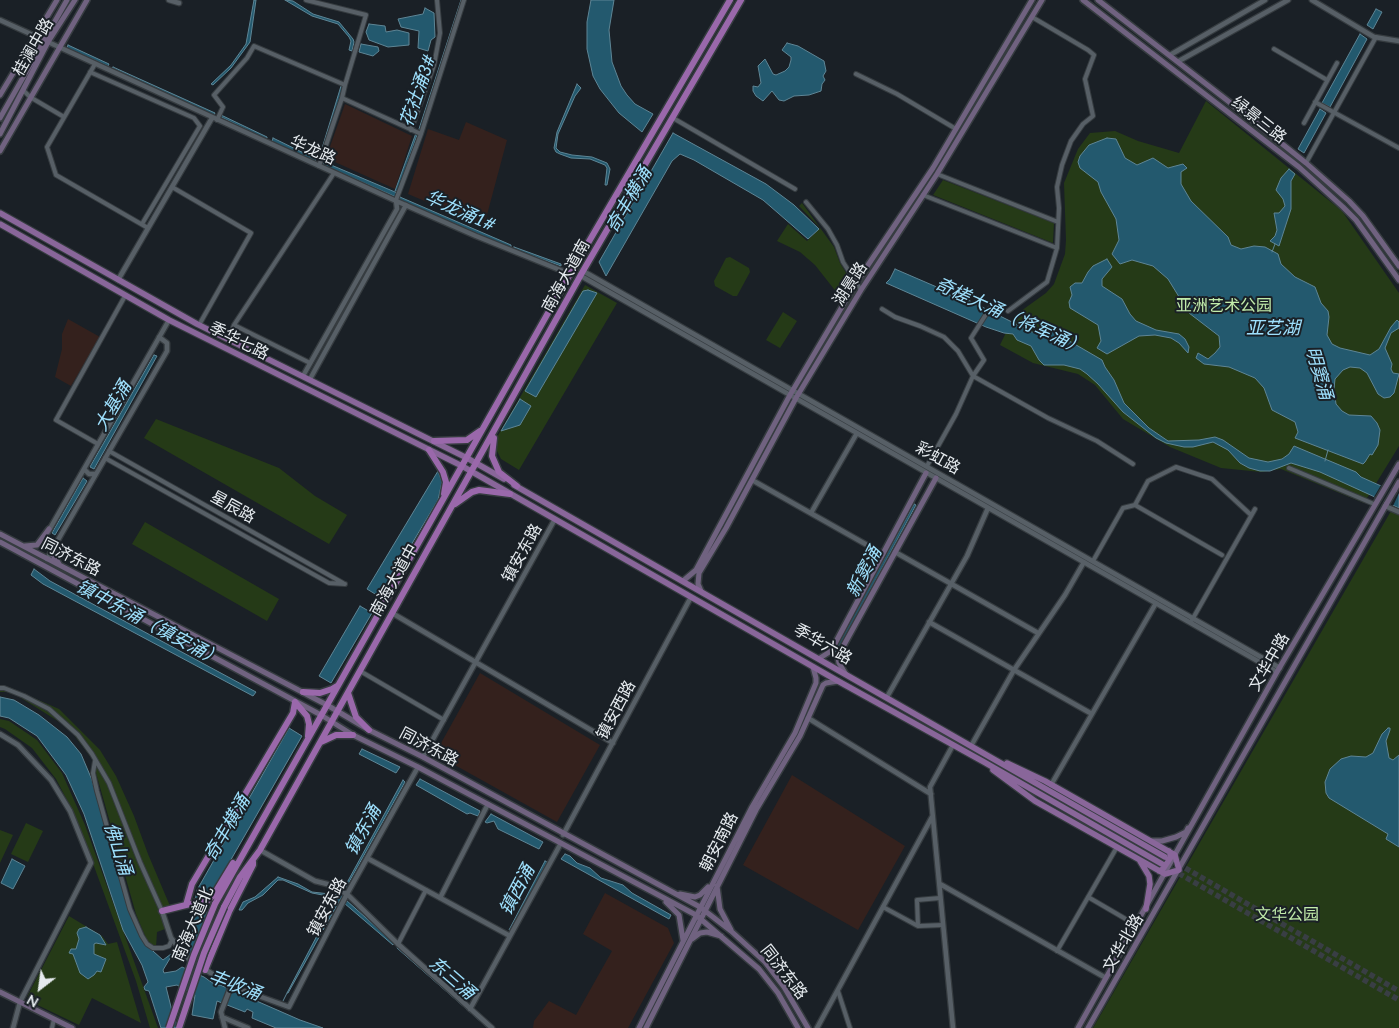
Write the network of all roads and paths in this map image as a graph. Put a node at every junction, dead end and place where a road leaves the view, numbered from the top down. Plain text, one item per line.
1 (57, 0) edge
2 (67, 0) edge
3 (75, 0) edge
4 (87, 0) edge
5 (169, 0) edge
6 (306, 0) edge
7 (437, 0) edge
8 (464, 0) edge
9 (730, 0) edge
10 (741, 0) edge
11 (1032, 0) edge
12 (1042, 0) edge
13 (1083, 0) edge
14 (1098, 0) edge
15 (1265, 0) edge
16 (1288, 0) edge
17 (1312, 0) edge
18 (180, 2) edge
19 (1032, 17) junction
20 (0, 20) edge
21 (35, 36) junction
22 (1376, 37) junction
23 (1399, 41) edge
24 (48, 42) junction
25 (58, 47) junction
26 (1274, 48) dead end
27 (1170, 55) junction
28 (1179, 62) junction
29 (1336, 63) dead end
30 (95, 64) junction
31 (90, 72) junction
32 (856, 74) dead end
33 (9, 79) junction
34 (1328, 80) junction
35 (345, 85) junction
36 (23, 90) junction
37 (14, 93) junction
38 (0, 94) edge
39 (30, 97) junction
40 (342, 98) junction
41 (1316, 102) junction
42 (185, 105) junction
43 (181, 112) junction
44 (1334, 112) junction
45 (64, 116) junction
46 (0, 118) edge
47 (673, 118) junction
48 (214, 119) junction
49 (1304, 123) dead end
50 (956, 129) junction
51 (417, 132) junction
52 (0, 134) edge
53 (1399, 148) edge
54 (0, 151) edge
55 (1306, 163) junction
56 (319, 166) junction
57 (334, 173) junction
58 (937, 174) junction
59 (168, 181) junction
60 (173, 186) junction
61 (795, 189) dead end
62 (162, 191) junction
63 (167, 195) junction
64 (923, 195) junction
65 (396, 200) junction
66 (806, 202) dead end
67 (406, 205) junction
68 (1, 212) edge
69 (1058, 222) junction
70 (0, 224) edge
71 (142, 224) junction
72 (148, 228) junction
73 (1057, 248) junction
74 (1399, 266) edge
75 (582, 273) junction
76 (570, 274) junction
77 (118, 280) junction
78 (1399, 280) edge
79 (856, 283) junction
80 (861, 290) junction
81 (125, 296) junction
82 (882, 309) dead end
83 (989, 309) dead end
84 (1008, 312) dead end
85 (169, 320) junction
86 (199, 325) junction
87 (234, 325) junction
88 (159, 338) junction
89 (229, 340) junction
90 (310, 363) junction
91 (303, 376) junction
92 (972, 376) junction
93 (310, 379) junction
94 (792, 393) junction
95 (797, 396) junction
96 (485, 426) junction
97 (497, 427) junction
98 (857, 433) junction
99 (434, 441) junction
100 (98, 444) junction
101 (429, 450) junction
102 (109, 452) junction
103 (105, 458) junction
104 (467, 458) junction
105 (477, 463) junction
106 (1133, 464) dead end
107 (1399, 464) edge
108 (462, 466) junction
109 (929, 467) junction
110 (1289, 468) dead end
111 (84, 469) junction
112 (472, 471) junction
113 (926, 473) junction
114 (96, 474) junction
115 (936, 478) junction
116 (752, 480) junction
117 (1399, 482) edge
118 (517, 486) junction
119 (510, 494) junction
120 (442, 503) junction
121 (1374, 504) junction
122 (1386, 504) junction
123 (909, 505) junction
124 (1135, 505) junction
125 (988, 508) junction
126 (451, 509) junction
127 (919, 509) junction
128 (1255, 509) dead end
129 (1399, 512) edge
130 (811, 513) junction
131 (1251, 515) junction
132 (555, 519) junction
133 (49, 529) junction
134 (0, 534) edge
135 (0, 542) edge
136 (418, 544) junction
137 (23, 546) junction
138 (54, 547) junction
139 (426, 551) junction
140 (895, 552) junction
141 (35, 553) junction
142 (883, 554) junction
143 (1222, 556) dead end
144 (47, 559) junction
145 (1093, 561) junction
146 (1084, 562) junction
147 (59, 565) junction
148 (682, 580) junction
149 (951, 583) junction
150 (700, 591) junction
151 (691, 597) junction
152 (1156, 603) junction
153 (392, 613) junction
154 (1192, 620) junction
155 (929, 622) junction
156 (1038, 633) junction
157 (832, 648) junction
158 (839, 654) junction
159 (820, 658) junction
160 (476, 662) junction
161 (813, 667) junction
162 (1014, 670) junction
163 (1279, 670) junction
164 (360, 671) junction
165 (845, 673) junction
166 (838, 681) junction
167 (338, 685) junction
168 (0, 688) edge
169 (303, 692) junction
170 (348, 693) junction
171 (887, 697) junction
172 (296, 702) junction
173 (327, 705) junction
174 (338, 712) junction
175 (1092, 714) junction
176 (321, 715) junction
177 (808, 718) junction
178 (444, 720) junction
179 (332, 722) junction
180 (369, 730) junction
181 (0, 734) edge
182 (353, 735) junction
183 (308, 739) junction
184 (320, 743) junction
185 (613, 743) junction
186 (954, 745) junction
187 (971, 746) junction
188 (423, 758) junction
189 (985, 759) junction
190 (96, 760) junction
191 (418, 767) junction
192 (1051, 785) junction
193 (931, 794) junction
194 (488, 804) junction
195 (933, 815) junction
196 (1194, 822) junction
197 (563, 835) junction
198 (1151, 841) junction
199 (249, 843) junction
200 (560, 843) junction
201 (1117, 847) junction
202 (260, 850) junction
203 (1167, 854) junction
204 (1175, 855) junction
205 (367, 858) junction
206 (1139, 859) junction
207 (252, 860) junction
208 (1162, 864) tunnel mouth
209 (1179, 870) junction
210 (1162, 873) junction
211 (940, 884) junction
212 (714, 885) junction
213 (426, 890) junction
214 (671, 891) junction
215 (347, 894) junction
216 (658, 895) junction
217 (1088, 897) junction
218 (440, 898) junction
219 (940, 898) junction
220 (186, 904) junction
221 (883, 907) junction
222 (702, 909) junction
223 (1146, 909) junction
224 (162, 911) junction
225 (698, 917) junction
226 (943, 925) junction
227 (1136, 925) junction
228 (918, 926) junction
229 (731, 931) junction
230 (510, 936) junction
231 (724, 938) junction
232 (172, 940) junction
233 (686, 942) junction
234 (398, 944) junction
235 (1057, 951) junction
236 (205, 970) junction
237 (1106, 978) junction
238 (231, 986) junction
239 (838, 991) junction
240 (0, 992) edge
241 (20, 1002) junction
242 (470, 1010) junction
243 (222, 1017) junction
244 (54, 1019) junction
245 (13, 1028) edge
246 (52, 1028) edge
247 (72, 1028) edge
248 (169, 1028) edge
249 (179, 1028) edge
250 (225, 1028) edge
251 (248, 1028) edge
252 (492, 1028) edge
253 (639, 1028) edge
254 (646, 1028) edge
255 (798, 1028) edge
256 (808, 1028) edge
257 (817, 1028) edge
258 (850, 1028) edge
259 (953, 1028) edge
260 (1078, 1028) edge
261 (1088, 1028) edge

1 - 21 main road
2 - 37 main road, 桂澜中路
3 - 24 main road, 桂澜中路
4 - 25 main road
5 - 18 street
6 - 35 street
7 - 51 street
8 - 51 street
9 - 76 highway, 南海大道南
10 - 47 highway, 南海大道南
11 - 50 main road, 湖景路
12 - 19 main road, 湖景路
13 - 78 main road, 绿景三路
14 - 27 main road, 绿景三路
15 - 27 street
16 - 28 street
17 - 22 street
19 - 58 main road, 湖景路
19 - 69 street
20 - 21 street
21 - 33 main road
22 - 23 street
22 - 44 street
24 - 25 street, 华龙路
24 - 36 main road, 桂澜中路
25 - 30 street, 华龙路
25 - 39 main road
26 - 34 street
27 - 28 main road, 绿景三路
28 - 55 main road, 绿景三路
29 - 34 street
30 - 31 street
30 - 42 street, 华龙路
31 - 43 street
31 - 45 street
32 - 50 street
33 - 37 main road
33 - 38 main road
34 - 41 street
35 - 40 street
35 - 48 street
36 - 39 street
36 - 52 main road, 桂澜中路
37 - 46 main road, 桂澜中路
39 - 45 street
39 - 54 main road
40 - 51 street
40 - 56 street
41 - 44 street
41 - 49 street
42 - 43 street
42 - 48 street, 华龙路
43 - 59 street
44 - 53 street
44 - 55 street
45 - 71 street
47 - 61 street
47 - 75 highway, 南海大道南
48 - 56 street, 华龙路
48 - 60 street
50 - 79 main road, 湖景路
51 - 65 street
55 - 74 main road, 绿景三路
56 - 57 street, 华龙路
57 - 65 street, 华龙路
57 - 87 street
58 - 64 main road, 湖景路
58 - 69 street
59 - 60 street
59 - 62 street
60 - 63 street
60 - 86 street
62 - 63 street
62 - 71 street
63 - 72 street
64 - 73 street
64 - 80 main road, 湖景路
65 - 67 street, 华龙路
65 - 90 street
66 - 79 street
67 - 76 street, 华龙路
67 - 93 street
68 - 77 main road, 季华七路
69 - 73 street
70 - 81 main road, 季华七路
71 - 72 street
72 - 77 street
73 - 84 street
75 - 94 street, 彩虹路
75 - 97 highway, 南海大道南
76 - 96 highway, 南海大道南
77 - 86 main road, 季华七路
79 - 80 street
79 - 94 main road, 湖景路
80 - 95 main road, 湖景路
81 - 85 main road, 季华七路
81 - 100 street
82 - 92 street
83 - 92 street
85 - 88 street
85 - 101 main road, 季华七路
86 - 89 main road, 季华七路
87 - 89 street
87 - 90 street
88 - 100 street
88 - 102 street
89 - 91 main road, 季华七路
90 - 91 street
91 - 93 main road, 季华七路
92 - 106 street
92 - 109 street
93 - 99 main road, 季华七路
94 - 95 street, 彩虹路
94 - 148 main road, 湖景路
95 - 98 street, 彩虹路
95 - 109 street, 彩虹路
95 - 116 main road, 湖景路
96 - 99 highway
96 - 104 highway, 南海大道南
97 - 105 highway, 南海大道南
97 - 118 highway
98 - 113 street, 彩虹路
98 - 130 street
99 - 104 main road, 季华七路
100 - 111 street
101 - 108 main road, 季华七路
101 - 120 highway
102 - 103 street
102 - 103 street, 星辰路
103 - 114 street
104 - 105 main road, 季华六路
104 - 108 highway, 南海大道中
105 - 112 highway, 南海大道中
105 - 118 main road, 季华六路
107 - 121 main road, 文华中路
108 - 112 main road, 季华七路
108 - 120 highway, 南海大道中
109 - 113 street
109 - 115 street
109 - 145 street, 彩虹路
110 - 121 street
111 - 114 street
111 - 133 street
112 - 119 main road, 季华六路
112 - 126 highway, 南海大道中
113 - 115 street, 彩虹路
113 - 123 main road
114 - 138 street
115 - 125 street, 彩虹路
115 - 127 main road
116 - 130 street
116 - 150 main road, 湖景路
117 - 122 main road, 文华中路, bridge
118 - 148 main road, 季华六路
119 - 126 highway
119 - 132 main road, 季华六路
120 - 136 highway, 南海大道中
121 - 163 main road, 文华中路
122 - 129 street
122 - 209 main road, 文华中路
123 - 127 main road
123 - 142 main road
124 - 131 street
124 - 143 street
124 - 145 street
125 - 146 street, 彩虹路
125 - 149 street
126 - 139 highway, 南海大道中
127 - 140 main road
128 - 131 street
130 - 142 street
131 - 154 street
132 - 151 main road, 季华六路
132 - 160 street, 镇安东路
133 - 137 main road
133 - 141 street
134 - 137 main road, 同济东路
135 - 172 main road, 同济东路
136 - 139 highway
136 - 167 highway, 南海大道中
137 - 141 main road, 同济东路
138 - 144 street
138 - 147 main road
139 - 153 highway, 南海大道中
140 - 149 street
140 - 158 main road
141 - 144 main road, 同济东路
142 - 157 main road
144 - 147 main road, 同济东路
145 - 154 street, 彩虹路
146 - 152 street, 彩虹路
146 - 156 street
147 - 169 main road, 同济东路
148 - 150 main road, 季华六路
149 - 155 street
149 - 156 street
150 - 159 main road, 季华六路
151 - 161 main road, 季华六路
151 - 185 street, 镇安西路
152 - 154 street, 彩虹路
152 - 175 street
153 - 160 street
153 - 164 highway, 南海大道中
154 - 163 street, 彩虹路
155 - 162 street
155 - 171 street
156 - 162 street
157 - 158 main road
157 - 159 main road
158 - 165 main road
159 - 165 main road, 季华六路
160 - 178 street, 镇安东路
160 - 185 street
161 - 166 main road, 季华六路
161 - 212 main road, 朝安南路
162 - 175 street
162 - 187 street
163 - 196 main road, 文华中路
164 - 170 highway, 南海大道中
164 - 178 street
165 - 171 main road, 季华六路
166 - 177 main road, 朝安南路
166 - 186 main road, 季华六路
167 - 169 highway
167 - 173 highway, 南海大道中
168 - 190 street
169 - 173 main road, 同济东路
170 - 174 highway, 南海大道中
170 - 180 highway
171 - 187 main road, 季华六路
172 - 176 main road, 同济东路
172 - 183 highway
172 - 220 highway
173 - 174 main road, 同济东路
173 - 176 highway, 南海大道北
174 - 179 highway, 南海大道北
174 - 180 main road, 同济东路
175 - 192 street
176 - 179 main road, 同济东路
176 - 183 highway, 南海大道北
177 - 193 street
177 - 212 main road, 朝安南路
178 - 188 street, 镇安东路
179 - 182 main road, 同济东路
179 - 184 highway, 南海大道北
180 - 188 main road, 同济东路
181 - 241 street
182 - 184 highway
182 - 191 main road, 同济东路
183 - 199 highway, 南海大道北
184 - 202 highway, 南海大道北
185 - 197 street, 镇安西路
186 - 189 main road, 季华六路
186 - 193 street
187 - 189 main road, 季华六路
188 - 197 main road, 同济东路
189 - 192 main road
189 - 201 main road
189 - 203 main road, 季华六路
189 - 208 main road, 季华六路
190 - 224 street
190 - 232 street
191 - 194 main road, 同济东路
191 - 205 street, 镇安东路
192 - 198 main road
193 - 195 street
194 - 200 main road, 同济东路
194 - 218 street
195 - 211 street
195 - 221 street
196 - 198 main road
196 - 204 main road, 文华中路
197 - 214 main road, 同济东路
198 - 203 main road
199 - 220 highway, bridge
199 - 248 highway, 南海大道北, bridge
200 - 216 main road, 同济东路
200 - 230 street
201 - 206 main road
201 - 217 street
202 - 207 highway, 南海大道北
202 - 215 street
203 - 204 main road
203 - 210 main road
204 - 209 main road
204 - 210 main road, 文华中路
205 - 213 street
205 - 215 street, 镇安东路
206 - 210 main road
206 - 223 main road
207 - 236 highway
207 - 249 highway, 南海大道北, bridge
209 - 210 main road
209 - 261 main road, 文华北路
210 - 223 main road, 文华北路
211 - 219 street
211 - 235 street
212 - 214 main road
212 - 222 main road, 朝安南路
212 - 229 main road
213 - 218 street
213 - 234 street
214 - 222 main road, 同济东路
215 - 234 street
215 - 238 street, 镇安东路
216 - 225 main road, 同济东路
216 - 233 main road
217 - 227 street
217 - 235 street
218 - 230 street
219 - 226 street
219 - 228 street
220 - 224 highway
221 - 228 street
221 - 239 street
222 - 225 main road, 朝安南路
222 - 229 main road, 同济东路
223 - 227 main road, 文华北路
224 - 232 street
225 - 231 main road, 同济东路
225 - 233 main road, 朝安南路
226 - 228 street
226 - 259 street
227 - 237 main road, 文华北路
229 - 256 main road, 同济东路
230 - 242 street
231 - 233 main road
231 - 255 main road, 同济东路
232 - 236 street
233 - 253 main road, 朝安南路
233 - 254 main road, 朝安南路
234 - 242 street
235 - 237 street
236 - 238 street
237 - 260 main road, 文华北路
238 - 243 street
239 - 257 street
239 - 258 street
240 - 241 main road
241 - 244 main road
241 - 245 street
242 - 252 street
243 - 250 street
243 - 251 street
244 - 246 street
244 - 247 main road

